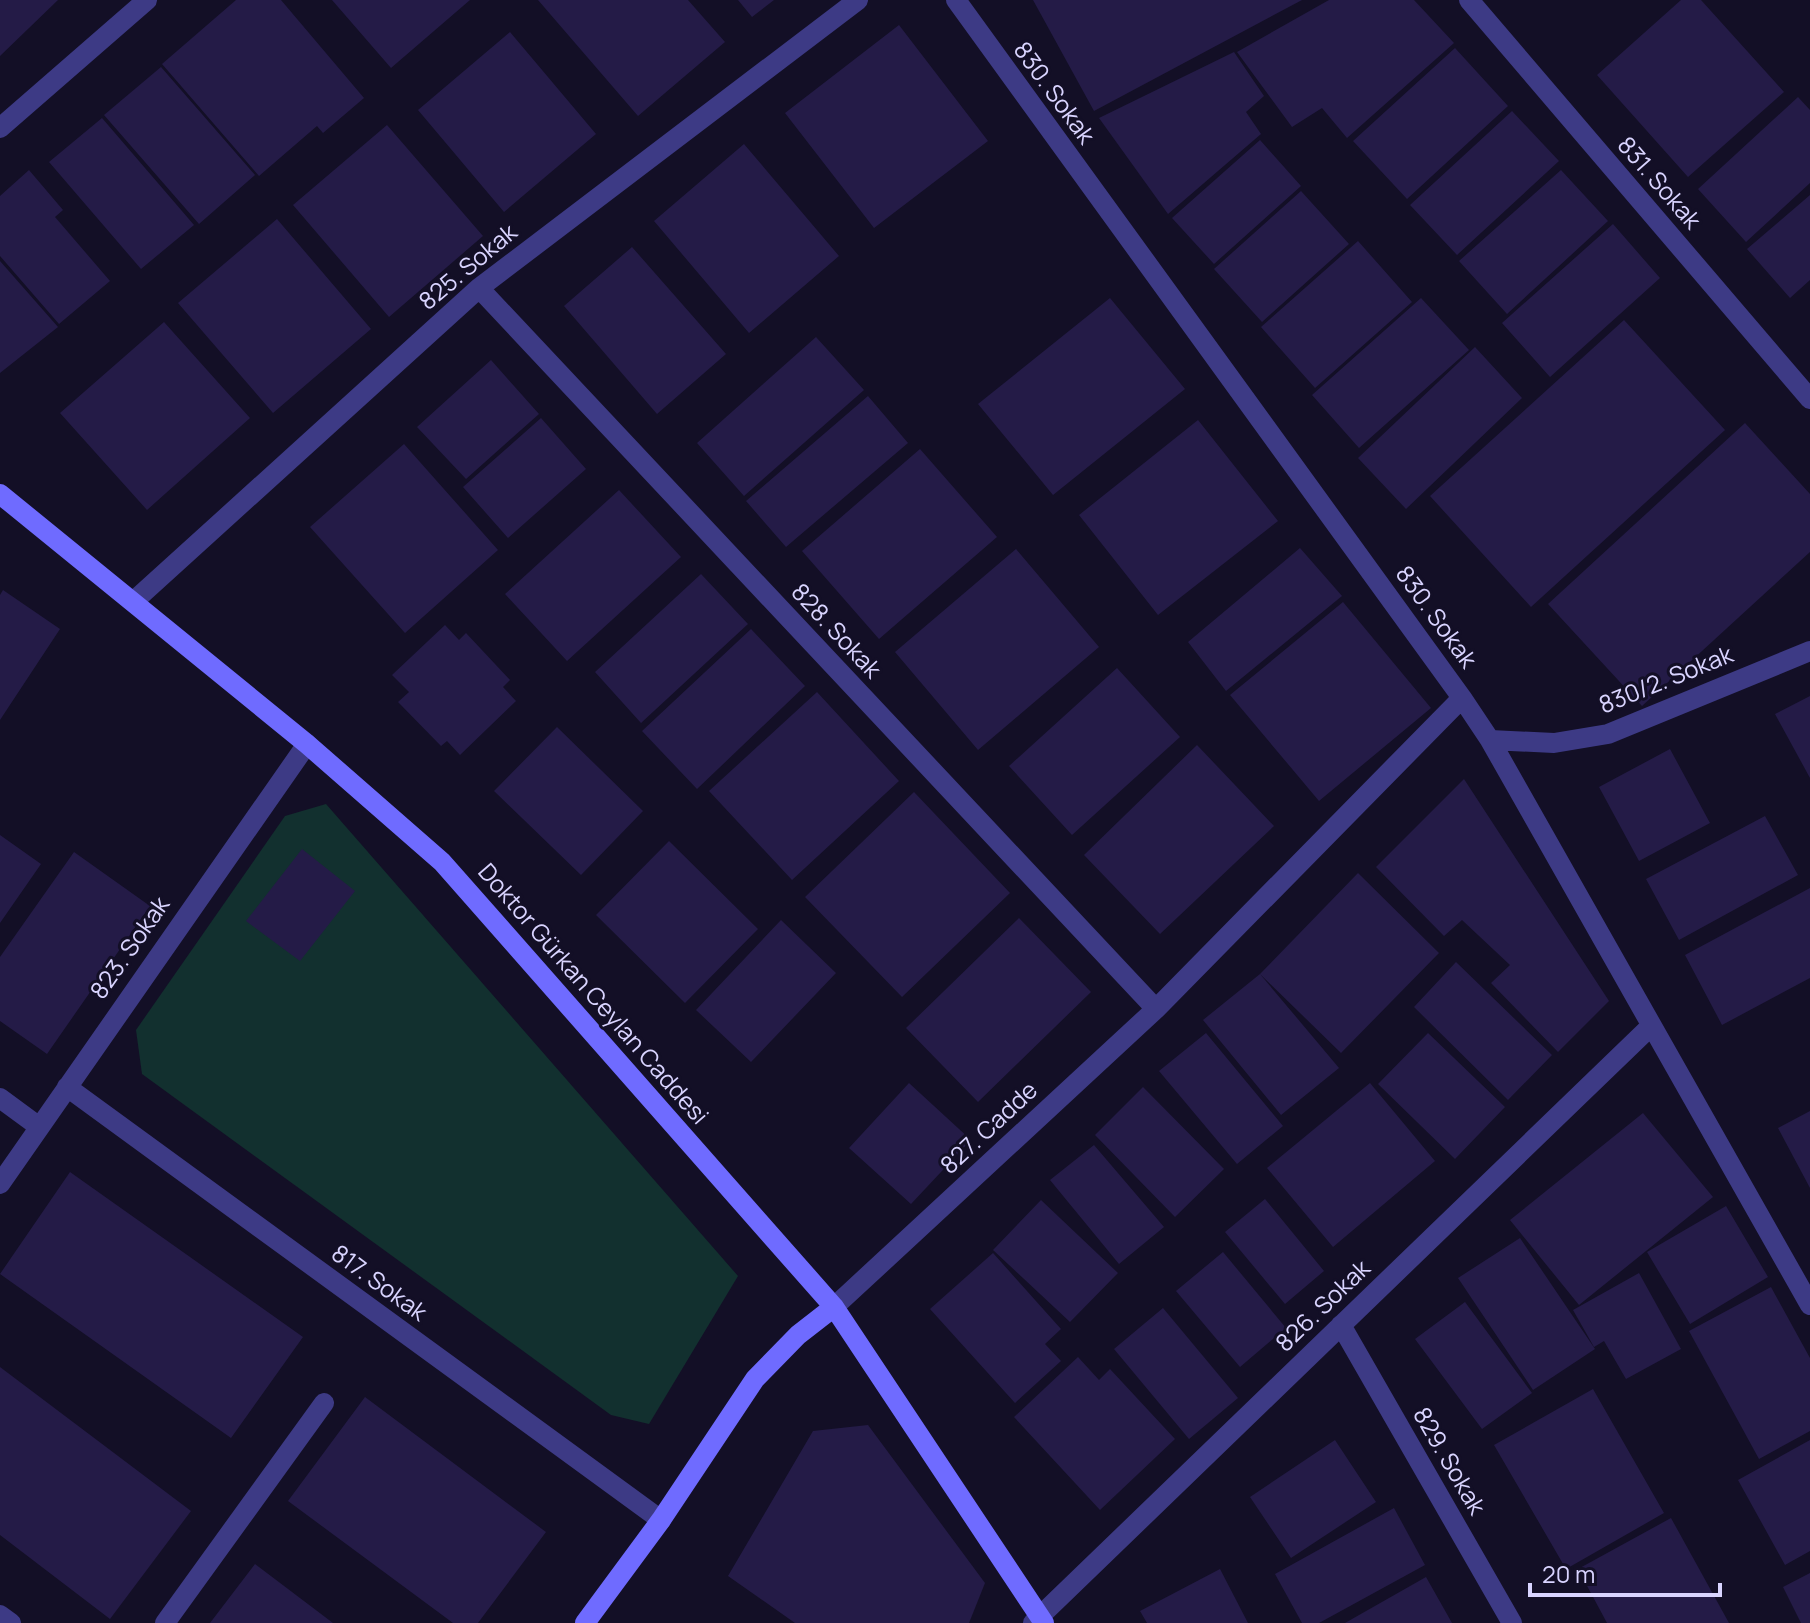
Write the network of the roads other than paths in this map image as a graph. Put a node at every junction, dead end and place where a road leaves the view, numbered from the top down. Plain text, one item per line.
1 (147, 0) edge
2 (858, 0) edge
3 (956, 0) edge
4 (1469, 0) edge
5 (0, 128) edge
6 (479, 288) junction
7 (1810, 399) edge
8 (0, 494) edge
9 (134, 601) junction
10 (1810, 651) edge
11 (1462, 698) junction
12 (1490, 740) junction
13 (307, 744) junction
14 (1156, 1009) junction
15 (1650, 1027) junction
16 (67, 1087) junction
17 (0, 1098) edge
18 (38, 1126) junction
19 (0, 1184) edge
20 (1810, 1305) edge
21 (834, 1307) junction
22 (1341, 1325) junction
23 (324, 1403) dead end
24 (661, 1520) junction
25 (0, 1615) edge
26 (1039, 1620) edge
27 (11, 1623) edge
28 (165, 1623) edge
29 (585, 1623) edge
30 (1512, 1623) edge

1 - 5 street
2 - 6 street, 825. Sokak
3 - 11 street, 830. Sokak
4 - 7 street, 831. Sokak
6 - 9 street, 825. Sokak
6 - 14 street, 828. Sokak
8 - 9 main road, Doktor Gürkan Ceylan Caddesi
9 - 13 main road, Doktor Gürkan Ceylan Caddesi
10 - 12 street, 830/2. Sokak
11 - 12 street, 830. Sokak
11 - 14 street, 827. Cadde
12 - 15 street, 830. Sokak
13 - 16 street, 823. Sokak
13 - 21 main road, Doktor Gürkan Ceylan Caddesi
14 - 21 street, 827. Cadde
15 - 20 street, 830. Sokak
15 - 22 street, 826. Sokak
16 - 18 street, 823. Sokak
16 - 24 street, 817. Sokak
17 - 18 street
18 - 19 street, 823. Sokak
21 - 24 main road, 827. Cadde
21 - 26 main road, Doktor Gürkan Ceylan Caddesi
22 - 26 street, 826. Sokak
22 - 30 street, 829. Sokak
23 - 28 street
24 - 29 main road, 827. Cadde
25 - 27 street

